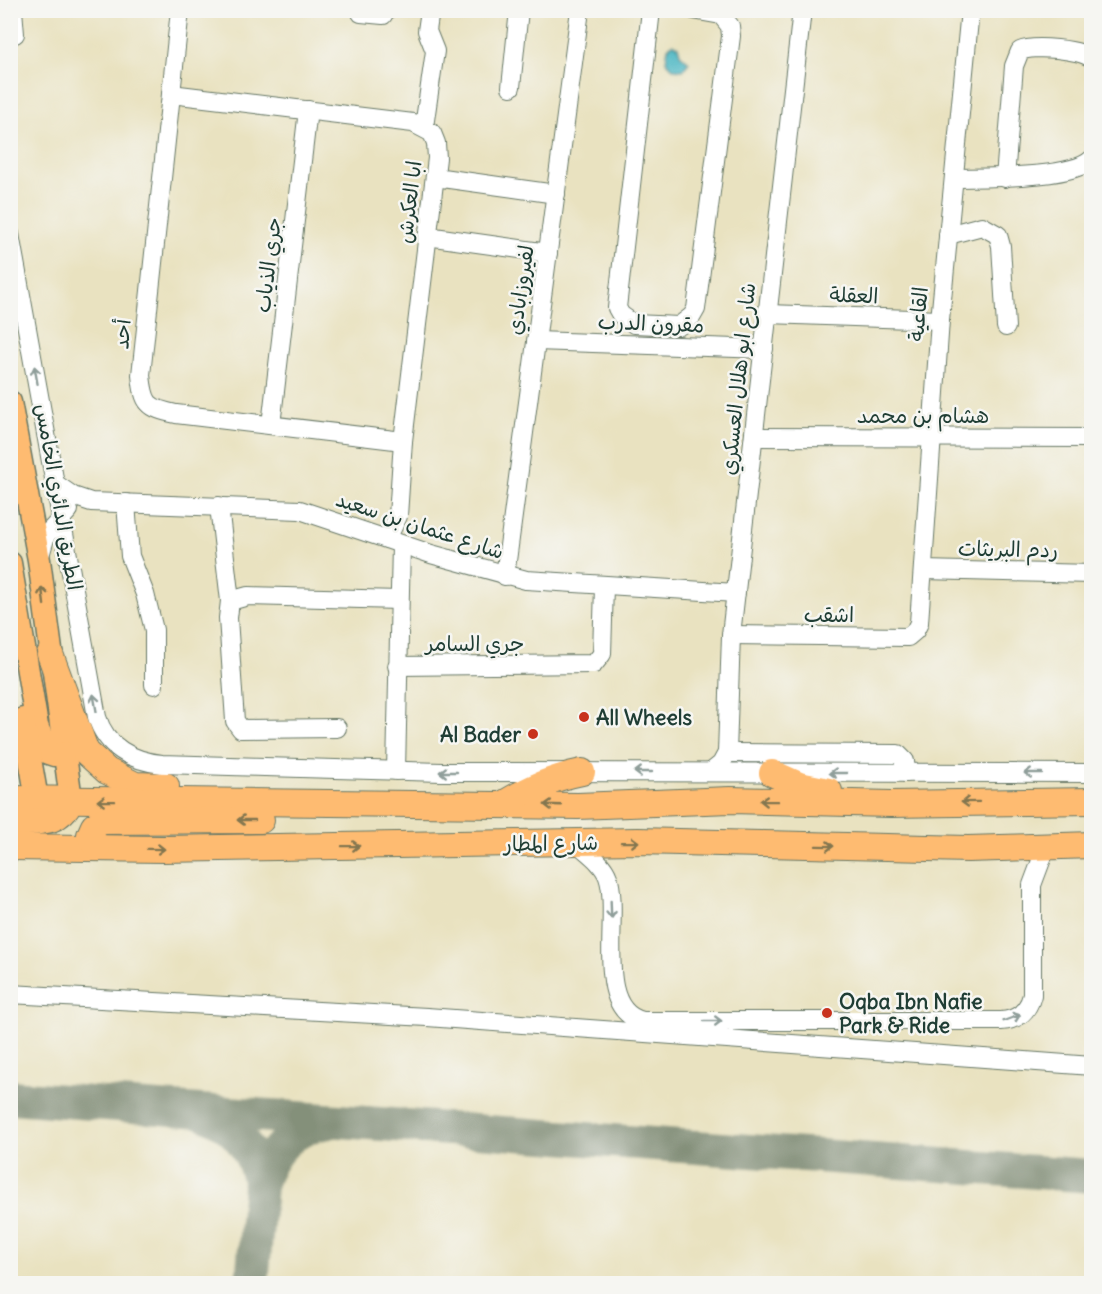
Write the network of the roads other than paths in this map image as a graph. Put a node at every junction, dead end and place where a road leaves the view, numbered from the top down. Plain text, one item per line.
1 (180, 10) edge
2 (362, 10) edge
3 (386, 10) edge
4 (430, 10) edge
5 (519, 10) edge
6 (580, 10) edge
7 (651, 10) edge
8 (693, 10) edge
9 (802, 10) edge
10 (970, 10) edge
11 (12, 12) edge
12 (15, 34) dead end
13 (1092, 59) edge
14 (511, 87) dead end
15 (171, 94) junction
16 (308, 110) junction
17 (424, 127) junction
18 (1092, 159) edge
19 (435, 177) junction
20 (954, 178) junction
21 (1005, 178) junction
22 (556, 194) junction
23 (10, 234) edge
24 (948, 235) junction
25 (428, 236) junction
26 (548, 253) junction
27 (768, 314) junction
28 (940, 320) junction
29 (1006, 327) dead end
30 (536, 341) junction
31 (764, 349) junction
32 (10, 402) edge
33 (271, 425) junction
34 (754, 437) junction
35 (930, 437) junction
36 (1092, 438) edge
37 (403, 441) junction
38 (57, 485) junction
39 (91, 502) junction
40 (126, 503) junction
41 (219, 506) junction
42 (63, 515) junction
43 (394, 542) junction
44 (39, 560) junction
45 (10, 563) edge
46 (923, 570) junction
47 (1092, 574) edge
48 (505, 576) junction
49 (604, 586) junction
50 (736, 592) junction
51 (399, 600) junction
52 (230, 601) junction
53 (919, 623) joint
54 (731, 636) junction
55 (10, 644) edge
56 (50, 654) junction
57 (397, 666) junction
58 (154, 685) dead end
59 (337, 728) dead end
60 (64, 753) junction
61 (727, 753) junction
62 (396, 771) junction
63 (582, 772) junction
64 (711, 772) junction
65 (743, 772) junction
66 (772, 772) junction
67 (906, 773) junction
68 (1092, 773) edge
69 (10, 799) edge
70 (71, 800) junction
71 (1092, 801) edge
72 (284, 803) junction
73 (505, 803) junction
74 (429, 804) junction
75 (891, 804) junction
76 (39, 810) junction
77 (10, 823) edge
78 (577, 843) junction
79 (1047, 845) junction
80 (1092, 845) edge
81 (10, 847) edge
82 (46, 847) junction
83 (97, 848) junction
84 (10, 994) edge
85 (1092, 1066) edge

1 - 15 street, أحد
2 - 3 street
4 - 17 street
5 - 14 street
6 - 22 street, لفيروزابادي
7 - 8 street
9 - 27 street, شارع ابو هلال العسكري
10 - 20 street, القاعية
11 - 12 street
13 - 21 street
15 - 16 street
15 - 33 street, أحد
16 - 17 street
16 - 33 street, جري الذياب
17 - 19 street, ابا العكرش
18 - 21 street
19 - 22 street
19 - 25 street, ابا العكرش
20 - 21 street
20 - 24 street, القاعية
22 - 26 street, لفيروزابادي
38 -> 23 street, الطريق الدائري الخامس
24 - 28 street, القاعية
24 - 29 street
25 - 26 street
25 - 37 street, ابا العكرش
26 - 30 street, لفيروزابادي
27 - 28 street, العقلة
27 - 31 street, شارع ابو هلال العسكري
28 - 35 street, القاعية
30 - 31 street, مقرون الدرب
30 - 48 street, لفيروزابادي
31 - 34 street, شارع ابو هلال العسكري
32 - 44 main road, الطريق الدائري الخامس
33 - 37 street, أحد
34 - 35 street, هشام بن محمد
34 - 50 street, شارع ابو هلال العسكري
35 - 36 street, هشام بن محمد
35 - 46 street, القاعية
37 - 43 street, ابا العكرش
38 - 39 street, شارع عثمان بن سعيد
38 - 42 street, الطريق الدائري الخامس
39 - 40 street, شارع عثمان بن سعيد
39 - 42 street, شارع عثمان بن سعيد
40 - 41 street, شارع عثمان بن سعيد
40 - 58 street
41 - 43 street, شارع عثمان بن سعيد
41 - 52 street
42 - 44 street, شارع عثمان بن سعيد
62 -> 42 street, الطريق الدائري الخامس
43 - 48 street, شارع عثمان بن سعيد
43 - 51 street, جري السامر
56 -> 44 main road, الطريق الدائري الخامس
45 - 60 main road
46 - 47 street, ردم البريثات
46 - 53 street, القاعية
48 - 49 street, شارع عثمان بن سعيد
49 - 50 street, شارع عثمان بن سعيد
49 - 57 street, جري السامر
50 - 54 street, شارع ابو هلال العسكري
51 - 52 street
51 - 57 street, جري السامر
52 - 59 street
53 - 54 street, اشقب
54 - 61 street, شارع ابو هلال العسكري
55 - 76 main road
56 - 60 main road, الطريق الدائري الخامس
56 - 72 highway
57 - 62 street
60 - 70 main road, الطريق الدائري الخامس
61 - 64 street
61 - 65 street
61 - 67 street
63 -> 62 street
64 -> 63 street
63 - 73 highway
64 - 65 street
65 - 66 street
67 -> 66 street
66 - 75 highway
68 -> 67 street
69 - 76 highway, شارع المطار
72 -> 70 highway, شارع المطار
70 - 76 highway, شارع المطار
71 -> 75 highway, شارع المطار
72 - 74 highway, شارع المطار
73 - 74 highway, شارع المطار
75 -> 73 highway, شارع المطار
74 -> 83 highway
76 - 77 highway
76 - 82 main road
78 -> 79 highway, شارع المطار
78 -> 79 street
83 -> 78 highway, شارع المطار
79 - 80 highway, شارع المطار
81 - 82 highway, شارع المطار
82 - 83 highway, شارع المطار
84 - 85 street

